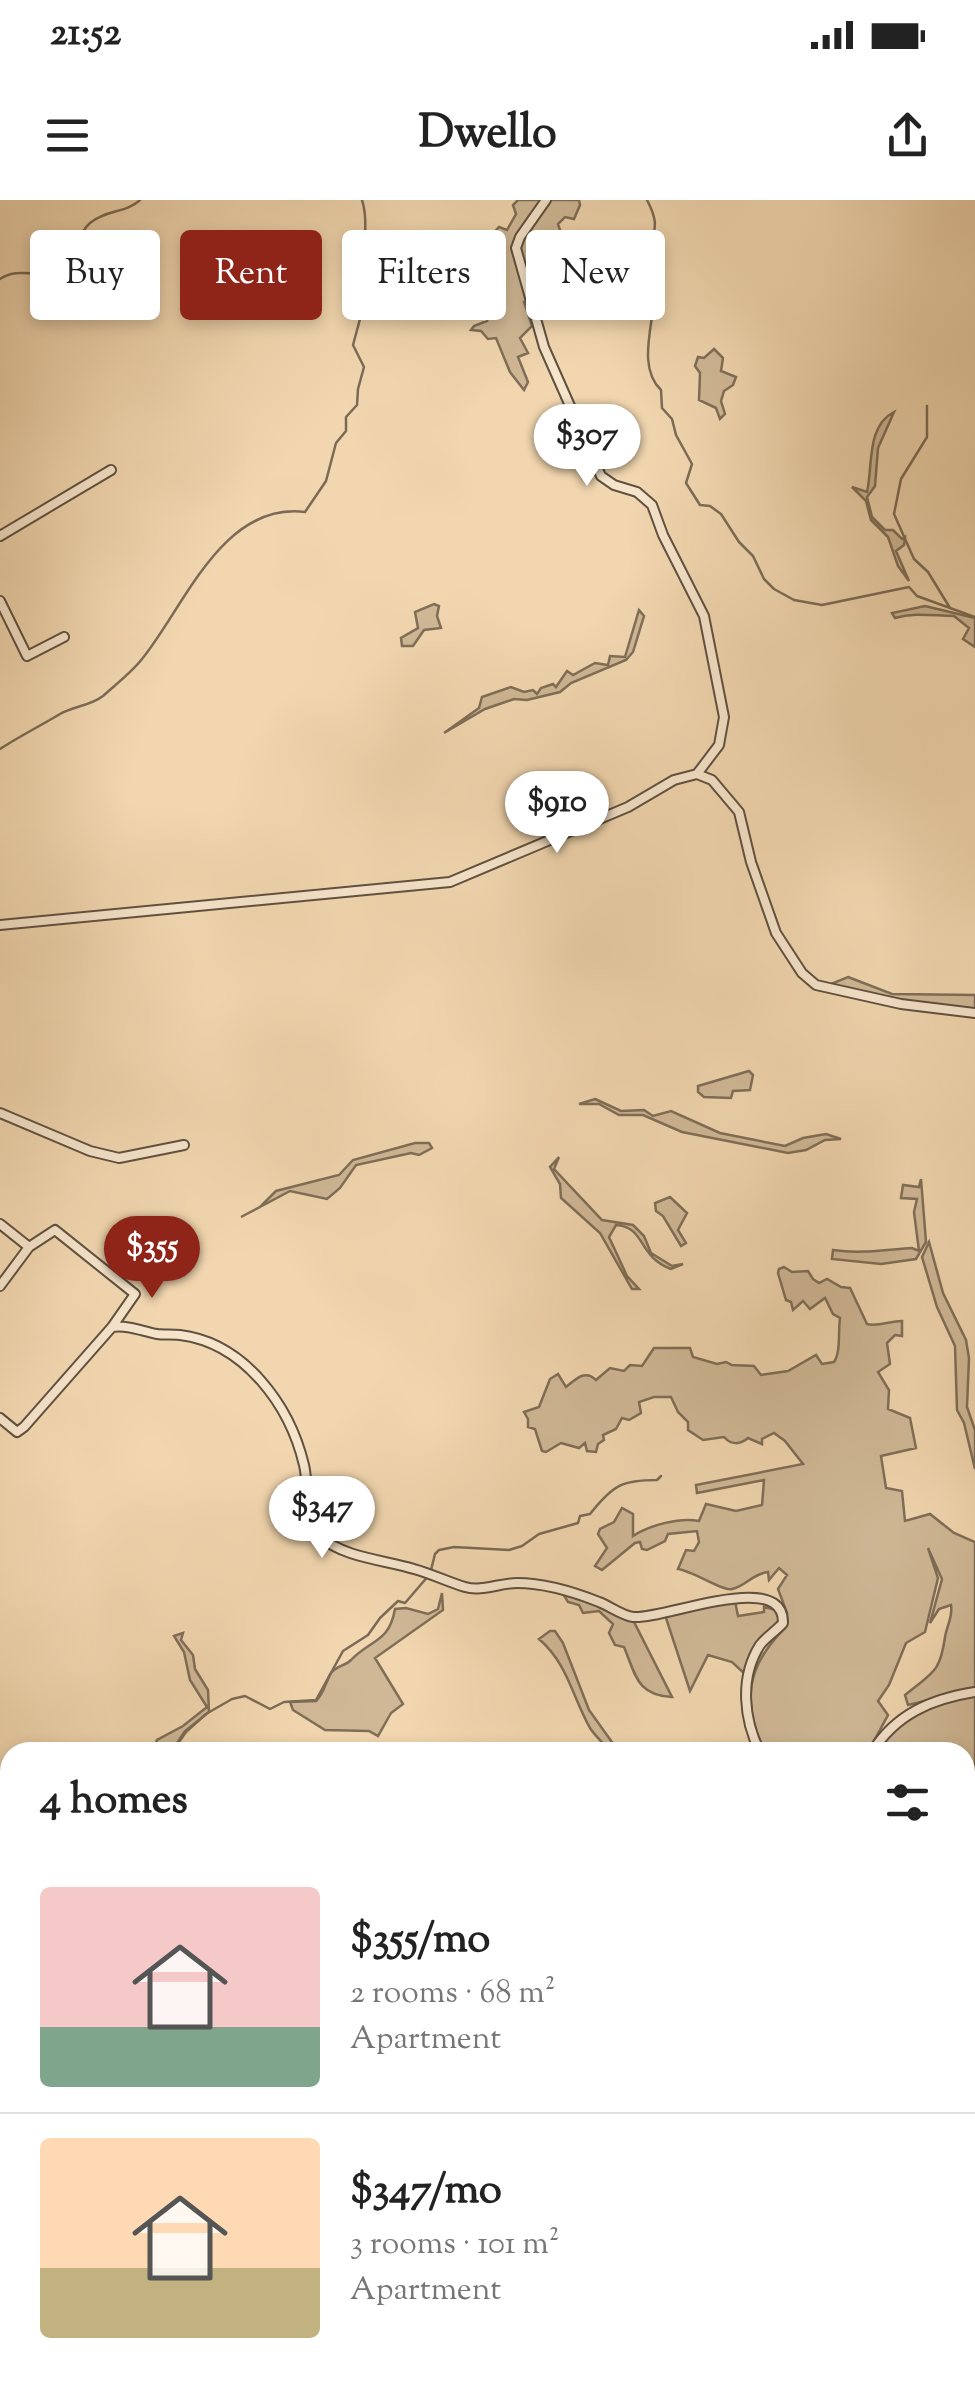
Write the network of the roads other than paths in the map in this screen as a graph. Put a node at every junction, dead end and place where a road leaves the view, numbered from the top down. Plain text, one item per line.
1 (546, 200) edge
2 (110, 470) dead end
3 (0, 536) edge
4 (0, 601) edge
5 (64, 637) dead end
6 (696, 774) junction
7 (0, 925) edge
8 (975, 1012) edge
9 (0, 1113) edge
10 (184, 1145) dead end
11 (0, 1224) edge
12 (30, 1247) junction
13 (0, 1286) edge
14 (112, 1328) junction
15 (0, 1418) edge
16 (975, 1692) edge
17 (756, 1742) edge
18 (879, 1742) edge

1 - 6 street
2 - 3 street
4 - 5 street
6 - 7 street
6 - 8 street
9 - 10 street
11 - 12 street
12 - 13 street
12 - 14 street
14 - 15 street
14 - 17 street
16 - 18 street

